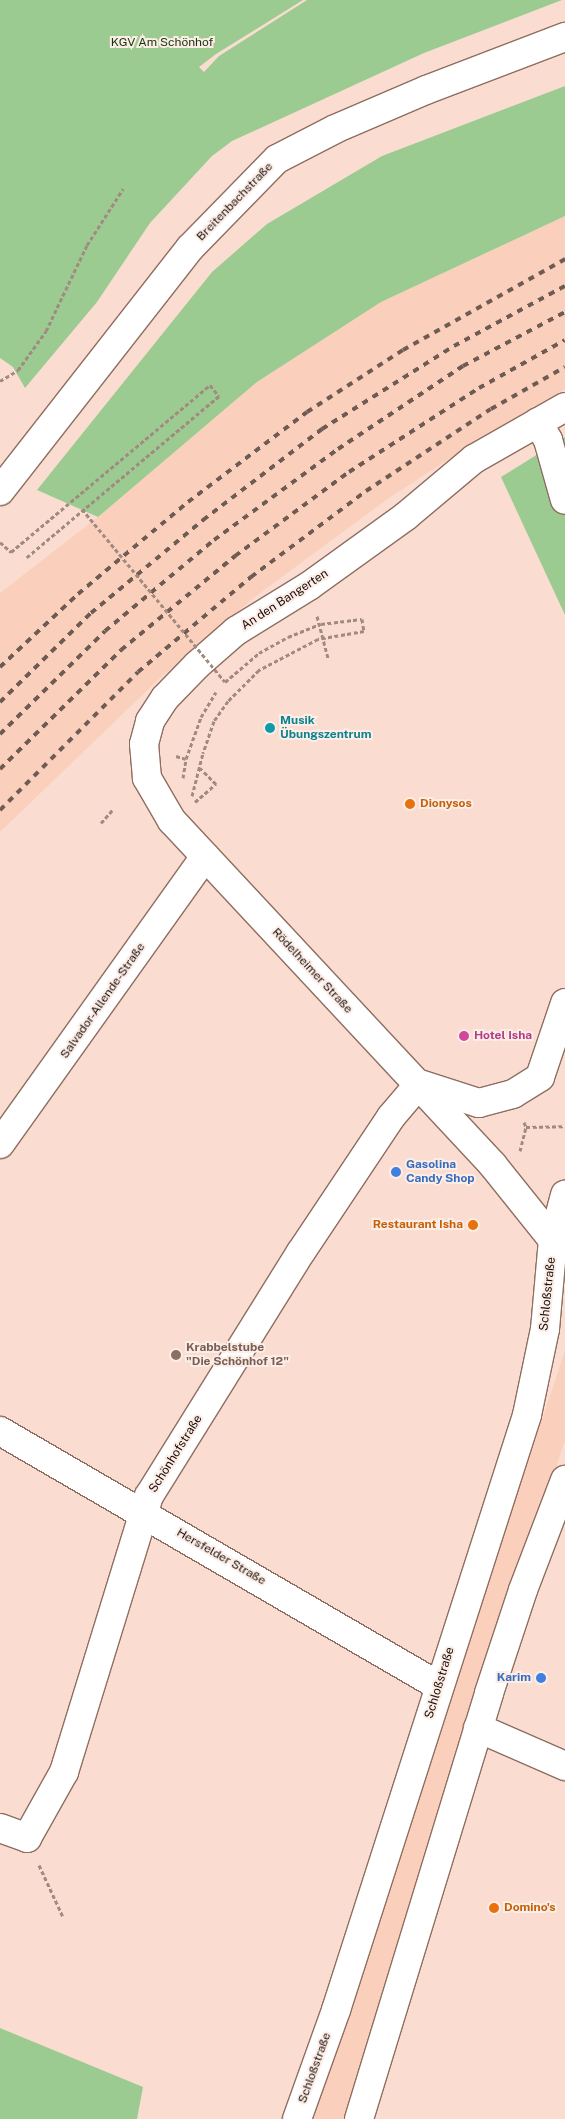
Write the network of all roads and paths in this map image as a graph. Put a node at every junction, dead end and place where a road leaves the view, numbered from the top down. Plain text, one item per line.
1 (565, 37) edge
2 (122, 189) dead end
3 (0, 381) edge
4 (565, 407) edge
5 (538, 422) junction
6 (0, 491) edge
7 (565, 500) edge
8 (82, 509) junction
9 (0, 542) edge
10 (27, 557) dead end
11 (316, 612) dead end
12 (328, 658) dead end
13 (214, 695) dead end
14 (173, 756) dead end
15 (199, 767) junction
16 (113, 808) dead end
17 (101, 823) dead end
18 (205, 857) junction
19 (565, 1003) edge
20 (419, 1084) junction
21 (565, 1126) edge
22 (547, 1128) dead end
23 (0, 1144) edge
24 (565, 1194) edge
25 (552, 1240) junction
26 (0, 1431) edge
27 (565, 1480) edge
28 (145, 1514) junction
29 (439, 1686) junction
30 (478, 1728) junction
31 (565, 1766) edge
32 (0, 1828) edge
33 (45, 1880) dead end
34 (63, 1917) dead end
35 (297, 2119) edge
36 (359, 2119) edge

1 - 6 street, Breitenbachstraße
2 - 3 path
4 - 5 street, An den Bangerten
5 - 7 street
5 - 18 street, An den Bangerten
8 - 9 path
8 - 10 path
8 - 15 path, bridge
11 - 12 path
13 - 14 path
15 - 15 path
16 - 17 path
18 - 20 street, Rödelheimer Straße
18 - 23 street, Salvador-Allende-Straße
19 - 20 street, Rödelheimer Straße
20 - 25 street, Rödelheimer Straße
20 - 28 street, Schönhofstraße
21 - 22 path
24 - 25 street, Schloßstraße
25 - 29 street, Schloßstraße
26 - 28 street, Hersfelder Straße
27 - 30 street
28 - 29 street, Hersfelder Straße
28 - 32 street, Schönhofstraße
29 - 35 street, Schloßstraße
30 - 31 street
30 - 36 street
33 - 34 path

